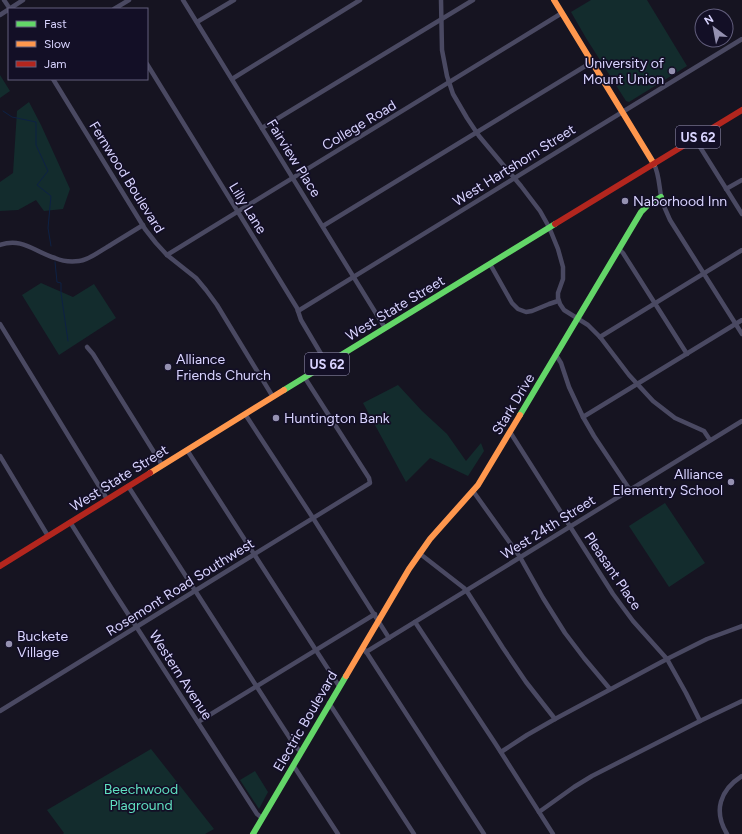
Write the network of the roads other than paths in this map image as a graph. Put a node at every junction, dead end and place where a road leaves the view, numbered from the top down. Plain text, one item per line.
1 (23, 0) edge
2 (129, 0) edge
3 (183, 0) edge
4 (234, 0) edge
5 (360, 0) edge
6 (442, 0) edge
7 (473, 0) edge
8 (554, 0) edge
9 (11, 8) edge
10 (116, 8) edge
11 (562, 13) junction
12 (442, 19) junction
13 (197, 22) junction
14 (742, 39) edge
15 (592, 62) junction
16 (148, 66) edge
17 (232, 79) junction
18 (54, 80) edge
19 (449, 83) junction
20 (742, 110) edge
21 (623, 112) junction
22 (262, 128) junction
23 (476, 133) junction
24 (695, 139) junction
25 (654, 164) junction
26 (293, 178) junction
27 (515, 178) junction
28 (742, 180) edge
29 (726, 189) junction
30 (661, 197) junction
31 (237, 212) junction
32 (742, 214) edge
33 (143, 225) junction
34 (323, 226) junction
35 (550, 227) junction
36 (0, 245) edge
37 (619, 249) junction
38 (742, 250) edge
39 (167, 255) junction
40 (490, 264) junction
41 (704, 274) junction
42 (354, 277) junction
43 (558, 301) junction
44 (654, 304) junction
45 (298, 311) junction
46 (578, 318) junction
47 (742, 320) edge
48 (0, 324) edge
49 (736, 324) junction
50 (385, 328) junction
51 (742, 334) edge
52 (600, 337) junction
53 (87, 348) dead end
54 (687, 354) junction
55 (556, 356) junction
56 (327, 364) junction
57 (305, 378) junction
58 (636, 384) junction
59 (273, 397) junction
60 (245, 414) junction
61 (583, 417) junction
62 (742, 422) edge
63 (510, 432) junction
64 (710, 440) junction
65 (187, 450) junction
66 (0, 456) edge
67 (162, 465) junction
68 (128, 486) junction
69 (630, 490) junction
70 (473, 491) junction
71 (107, 500) junction
72 (313, 518) junction
73 (70, 522) junction
74 (570, 526) junction
75 (48, 536) junction
76 (419, 553) junction
77 (254, 554) junction
78 (520, 557) junction
79 (0, 566) edge
80 (466, 590) junction
81 (195, 591) junction
82 (374, 614) junction
83 (378, 620) junction
84 (415, 622) junction
85 (742, 626) edge
86 (136, 627) junction
87 (389, 638) junction
88 (315, 650) junction
89 (364, 650) junction
90 (667, 659) junction
91 (256, 686) junction
92 (339, 686) junction
93 (610, 689) junction
94 (742, 701) edge
95 (329, 703) junction
96 (0, 711) edge
97 (555, 719) junction
98 (700, 721) junction
99 (198, 722) junction
100 (301, 752) junction
101 (501, 752) junction
102 (293, 765) junction
103 (742, 776) edge
104 (539, 812) junction
105 (262, 818) junction
106 (253, 834) edge
107 (338, 834) edge
108 (414, 834) edge
109 (484, 834) edge
110 (554, 834) edge
111 (727, 834) edge

1 - 9 street
2 - 10 street
3 - 13 street, Fairview Place
4 - 13 street
5 - 17 street
6 - 12 street
7 - 12 street
8 - 11 main road
11 - 15 main road
11 - 19 street, College Road
12 - 19 street
12 - 22 street
13 - 17 street, Fairview Place
14 - 21 street, West Hartshorn Street
15 - 21 main road
15 - 23 street
16 - 31 street, Lilly Lane
17 - 22 street, Fairview Place
18 - 33 street, Fernwood Boulevard
19 - 23 street
19 - 26 street, College Road
20 - 24 main road, West State Street / US 62
21 - 25 main road
21 - 27 street, West Hartshorn Street
22 - 26 street, Fairview Place
23 - 27 street
23 - 34 street
24 - 25 main road, West State Street / US 62
24 - 29 street
25 - 30 street
25 - 35 main road, West State Street / US 62
26 - 31 street, College Road
26 - 34 street, Fairview Place
27 - 35 street
27 - 42 street, West Hartshorn Street
28 - 29 street
29 - 32 street
30 - 37 main road, Stark Drive
30 - 41 street
31 - 39 street, College Road
31 - 45 street, Lilly Lane
33 - 36 street
33 - 39 street, Fernwood Boulevard
34 - 42 street, Fairview Place
35 - 40 main road, West State Street / US 62
35 - 43 street
37 - 44 street
37 - 46 main road, Stark Drive
38 - 41 street
39 - 59 street, Fernwood Boulevard
40 - 43 street
40 - 50 main road, West State Street / US 62
41 - 44 street
41 - 49 street
42 - 45 street, West Hartshorn Street
42 - 50 street, Fairview Place
43 - 46 street
44 - 52 street
44 - 54 street
45 - 56 street, Lilly Lane
46 - 52 street
46 - 55 main road, Stark Drive
47 - 49 street
48 - 71 street
49 - 51 street
49 - 54 street
50 - 56 main road, West State Street / US 62
52 - 58 street
53 - 67 street
54 - 58 street
55 - 61 street
55 - 63 main road, Stark Drive
56 - 57 main road, West State Street / US 62
57 - 59 main road, West State Street / US 62
57 - 72 street, Rosemont Road Southwest
58 - 61 street
58 - 64 street
59 - 60 main road, West State Street / US 62
60 - 65 main road, West State Street / US 62
60 - 72 street
61 - 69 street
62 - 64 street, West 24th Street
63 - 70 main road, Stark Drive
63 - 74 street, Pleasant Place
64 - 69 street, West 24th Street
65 - 67 main road, West State Street / US 62
65 - 77 street
66 - 75 street
67 - 68 main road, West State Street / US 62
68 - 71 main road, West State Street / US 62
68 - 81 street
69 - 74 street, West 24th Street
70 - 76 main road, Stark Drive
70 - 78 street
71 - 73 main road, West State Street / US 62
72 - 77 street, Rosemont Road Southwest
72 - 82 street
73 - 75 main road, West State Street / US 62
73 - 86 street, Western Avenue
74 - 78 street, West 24th Street
74 - 90 street, Pleasant Place
75 - 79 main road, West State Street / US 62
76 - 80 street
76 - 83 main road, Stark Drive
77 - 81 street, Rosemont Road Southwest
77 - 88 street
78 - 80 street, West 24th Street
78 - 93 street
80 - 84 street, West 24th Street
80 - 97 street
81 - 86 street, Rosemont Road Southwest
81 - 91 street
82 - 83 street
82 - 88 street
83 - 87 street
83 - 89 main road, Electric Boulevard
84 - 87 street, West 24th Street
84 - 101 street
85 - 90 street
86 - 96 street, Rosemont Road Southwest
86 - 99 street, Western Avenue
87 - 89 street, West 24th Street
88 - 91 street
88 - 92 street
89 - 92 main road, Electric Boulevard
89 - 109 street
90 - 93 street
90 - 98 street, Pleasant Place
91 - 99 street
91 - 100 street
92 - 95 main road, Electric Boulevard
93 - 97 street
94 - 98 street
95 - 100 main road, Electric Boulevard
95 - 108 street
97 - 101 street
98 - 104 street
99 - 105 street, Western Avenue
100 - 102 main road, Electric Boulevard
101 - 104 street
102 - 105 main road, Electric Boulevard
102 - 107 street
103 - 111 street
104 - 110 street
105 - 106 main road, Electric Boulevard

